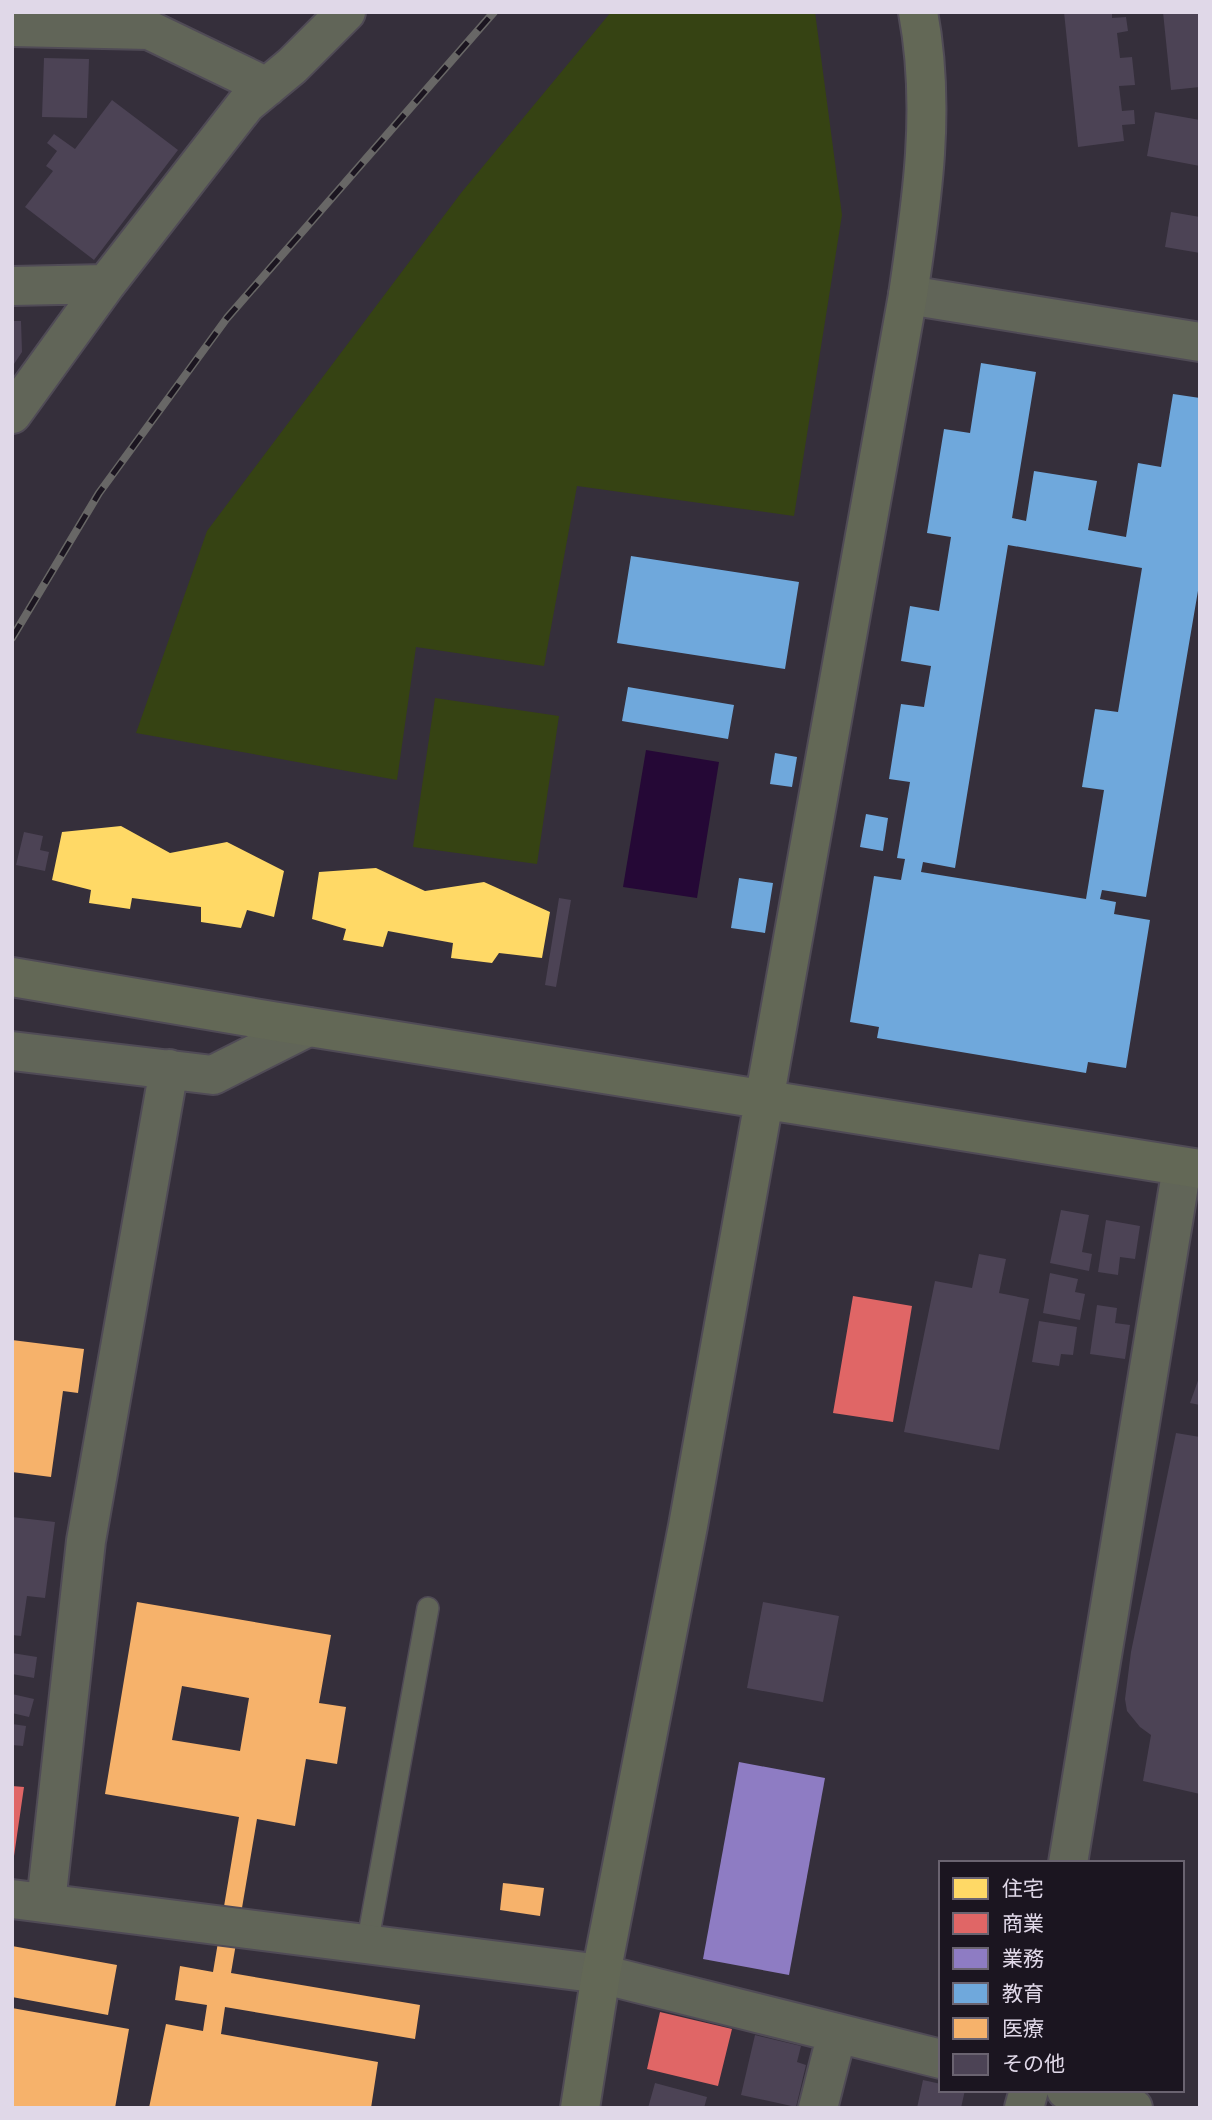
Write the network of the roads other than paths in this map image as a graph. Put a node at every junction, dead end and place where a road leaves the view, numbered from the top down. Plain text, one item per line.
1 (346, 12) edge
2 (918, 12) edge
3 (12, 27) edge
4 (267, 87) junction
5 (106, 284) junction
6 (12, 286) edge
7 (908, 296) junction
8 (1200, 342) edge
9 (12, 414) edge
10 (12, 977) edge
11 (308, 1027) junction
12 (12, 1052) edge
13 (169, 1069) junction
14 (764, 1101) junction
15 (1195, 1165) edge
16 (428, 1608) dead end
17 (1068, 1861) edge
18 (29, 1901) edge
19 (367, 1945) junction
20 (601, 1974) junction
21 (837, 2033) junction
22 (939, 2058) edge
23 (1073, 2092) edge
24 (580, 2108) edge
25 (818, 2108) edge
26 (1133, 2108) edge

1 - 4 street
2 - 7 street
3 - 4 street
4 - 5 street
5 - 6 street
5 - 9 street
7 - 8 street
7 - 14 street
10 - 11 street
11 - 13 street
11 - 14 street
12 - 13 street
13 - 18 street
14 - 15 street
14 - 20 street
15 - 17 street
16 - 19 lane
18 - 19 street
19 - 20 street
20 - 21 street
20 - 24 street
21 - 22 street
21 - 25 street
23 - 26 street

